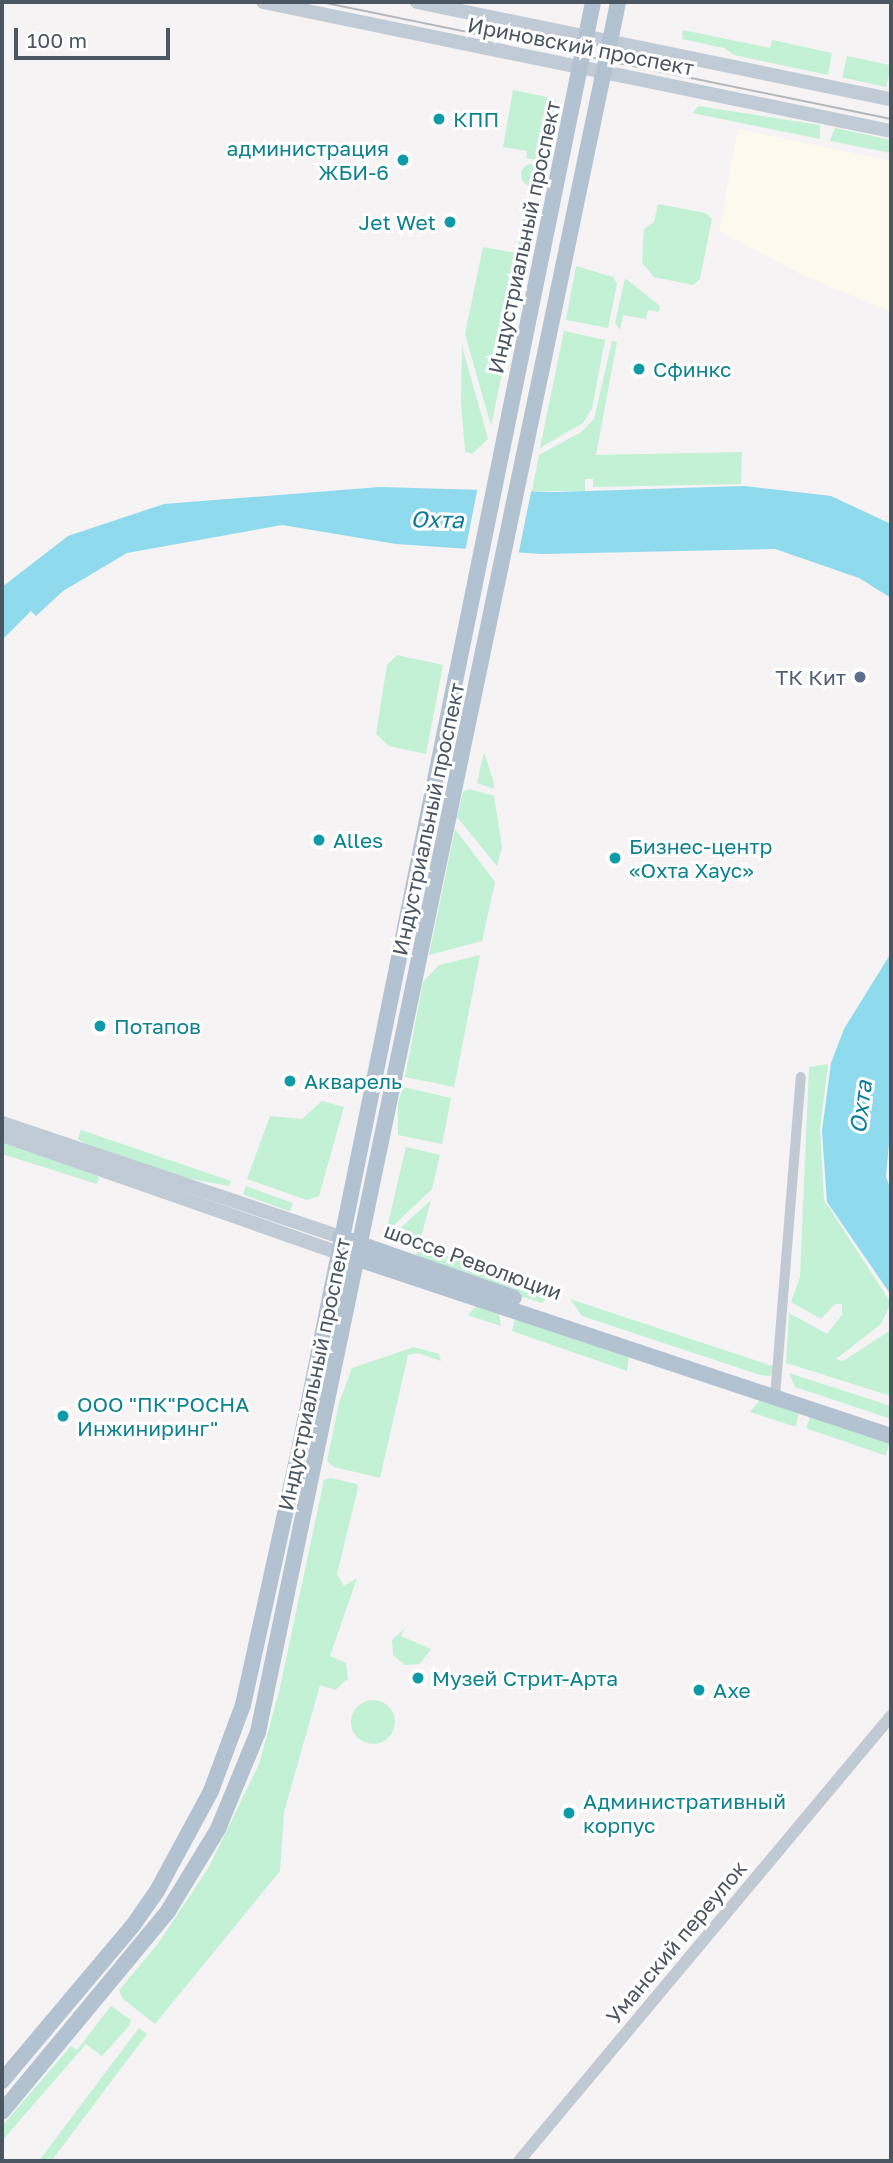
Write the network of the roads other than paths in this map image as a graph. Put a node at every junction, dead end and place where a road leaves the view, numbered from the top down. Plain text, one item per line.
1 (263, 2) edge
2 (417, 2) edge
3 (593, 2) edge
4 (618, 2) edge
5 (444, 5) edge
6 (586, 36) junction
7 (609, 41) junction
8 (580, 67) junction
9 (603, 71) junction
10 (891, 99) edge
11 (891, 131) edge
12 (495, 483) junction
13 (518, 485) junction
14 (476, 576) junction
15 (499, 578) junction
16 (801, 1077) dead end
17 (2, 1123) edge
18 (2, 1135) edge
19 (339, 1245) junction
20 (361, 1252) junction
21 (776, 1392) junction
22 (891, 1425) edge
23 (891, 1436) edge
24 (891, 1716) edge
25 (2, 2081) edge
26 (2, 2112) edge
27 (519, 2161) edge

1 - 8 main road, Ириновский проспект
2 - 5 main road, Ириновский проспект
3 - 6 main road, Индустриальный проспект
4 - 7 main road, Индустриальный проспект
5 - 6 main road, Ириновский проспект
6 - 7 main road, Ириновский проспект
6 - 8 main road, Индустриальный проспект
7 - 9 main road, Индустриальный проспект
7 - 10 main road, Ириновский проспект
8 - 9 main road, Ириновский проспект
8 - 12 main road, Индустриальный проспект
9 - 11 main road, Ириновский проспект
9 - 13 main road, Индустриальный проспект
12 - 13 main road
12 - 14 main road, Индустриальный проспект
13 - 15 main road, Индустриальный проспект
14 - 15 main road
14 - 19 main road, Индустриальный проспект
15 - 20 main road, Индустриальный проспект
16 - 21 street
17 - 19 main road, шоссе Революции
18 - 19 main road, шоссе Революции
19 - 20 main road, шоссе Революции
19 - 25 main road, Индустриальный проспект
20 - 21 main road, шоссе Революции
20 - 26 main road, Индустриальный проспект
21 - 22 main road, шоссе Революции
21 - 23 main road, шоссе Революции
24 - 27 street, Уманский переулок

